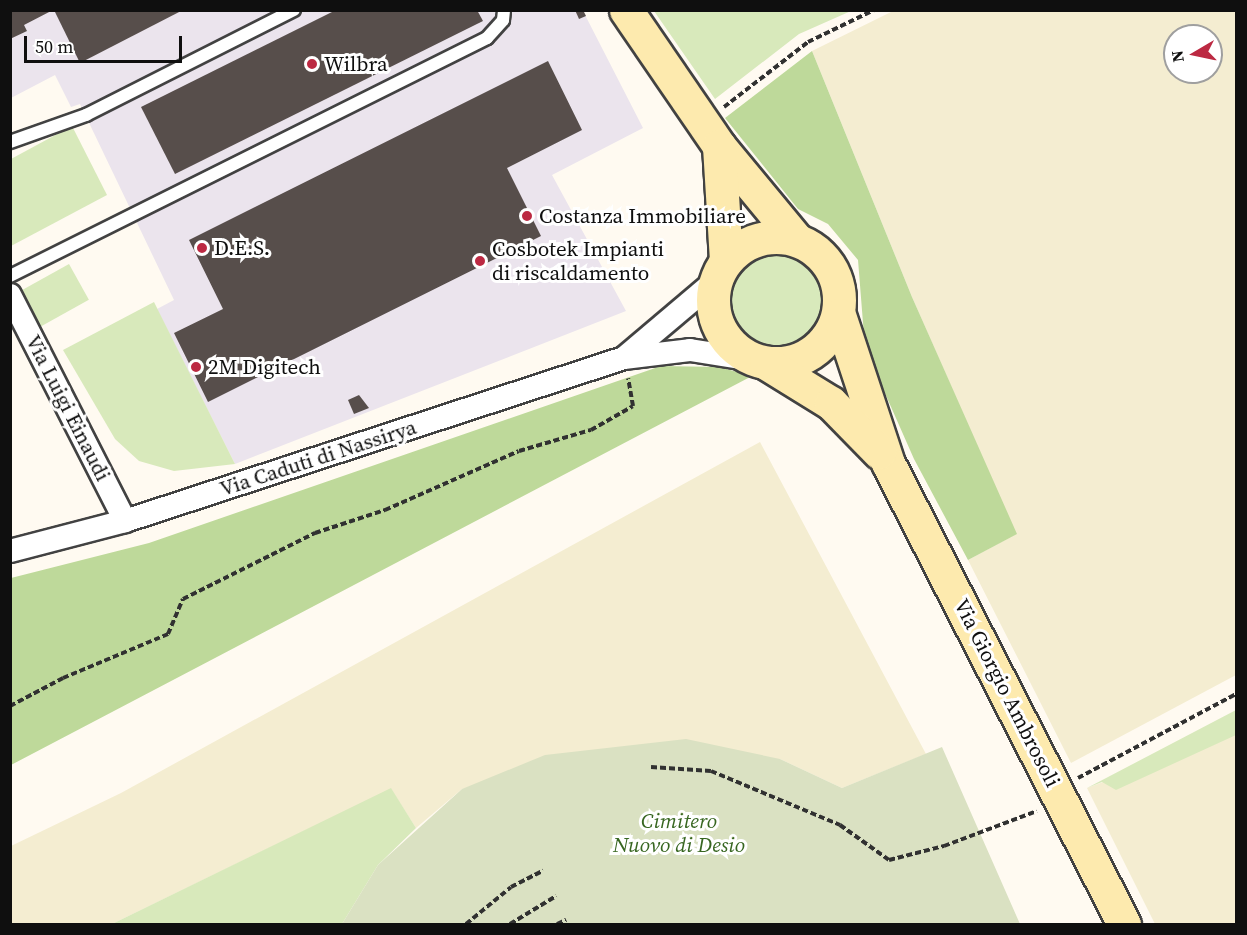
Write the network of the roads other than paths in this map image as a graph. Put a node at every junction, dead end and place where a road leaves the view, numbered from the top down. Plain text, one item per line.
1 (294, 10) edge
2 (504, 10) edge
3 (626, 10) edge
4 (712, 135) junction
5 (10, 142) edge
6 (796, 239) junction
7 (721, 271) junction
8 (10, 276) edge
9 (10, 295) edge
10 (839, 315) junction
11 (624, 358) junction
12 (760, 362) junction
13 (888, 464) junction
14 (125, 521) junction
15 (10, 551) edge
16 (1124, 924) edge

1 - 5 lane
2 - 8 lane
3 - 4 main road
4 - 6 main road
4 - 7 main road
6 - 7 main road
6 - 10 main road
7 - 11 street, Via Caduti di Nassirya
7 - 12 main road
9 - 14 street, Via Luigi Einaudi
10 - 12 main road
10 - 13 main road, Via Giorgio Ambrosoli
11 - 12 street, Via Caduti di Nassirya
11 - 14 street, Via Caduti di Nassirya
12 - 13 main road, Via Giorgio Ambrosoli
13 - 16 main road, Via Giorgio Ambrosoli
14 - 15 street, Via Caduti di Nassirya

